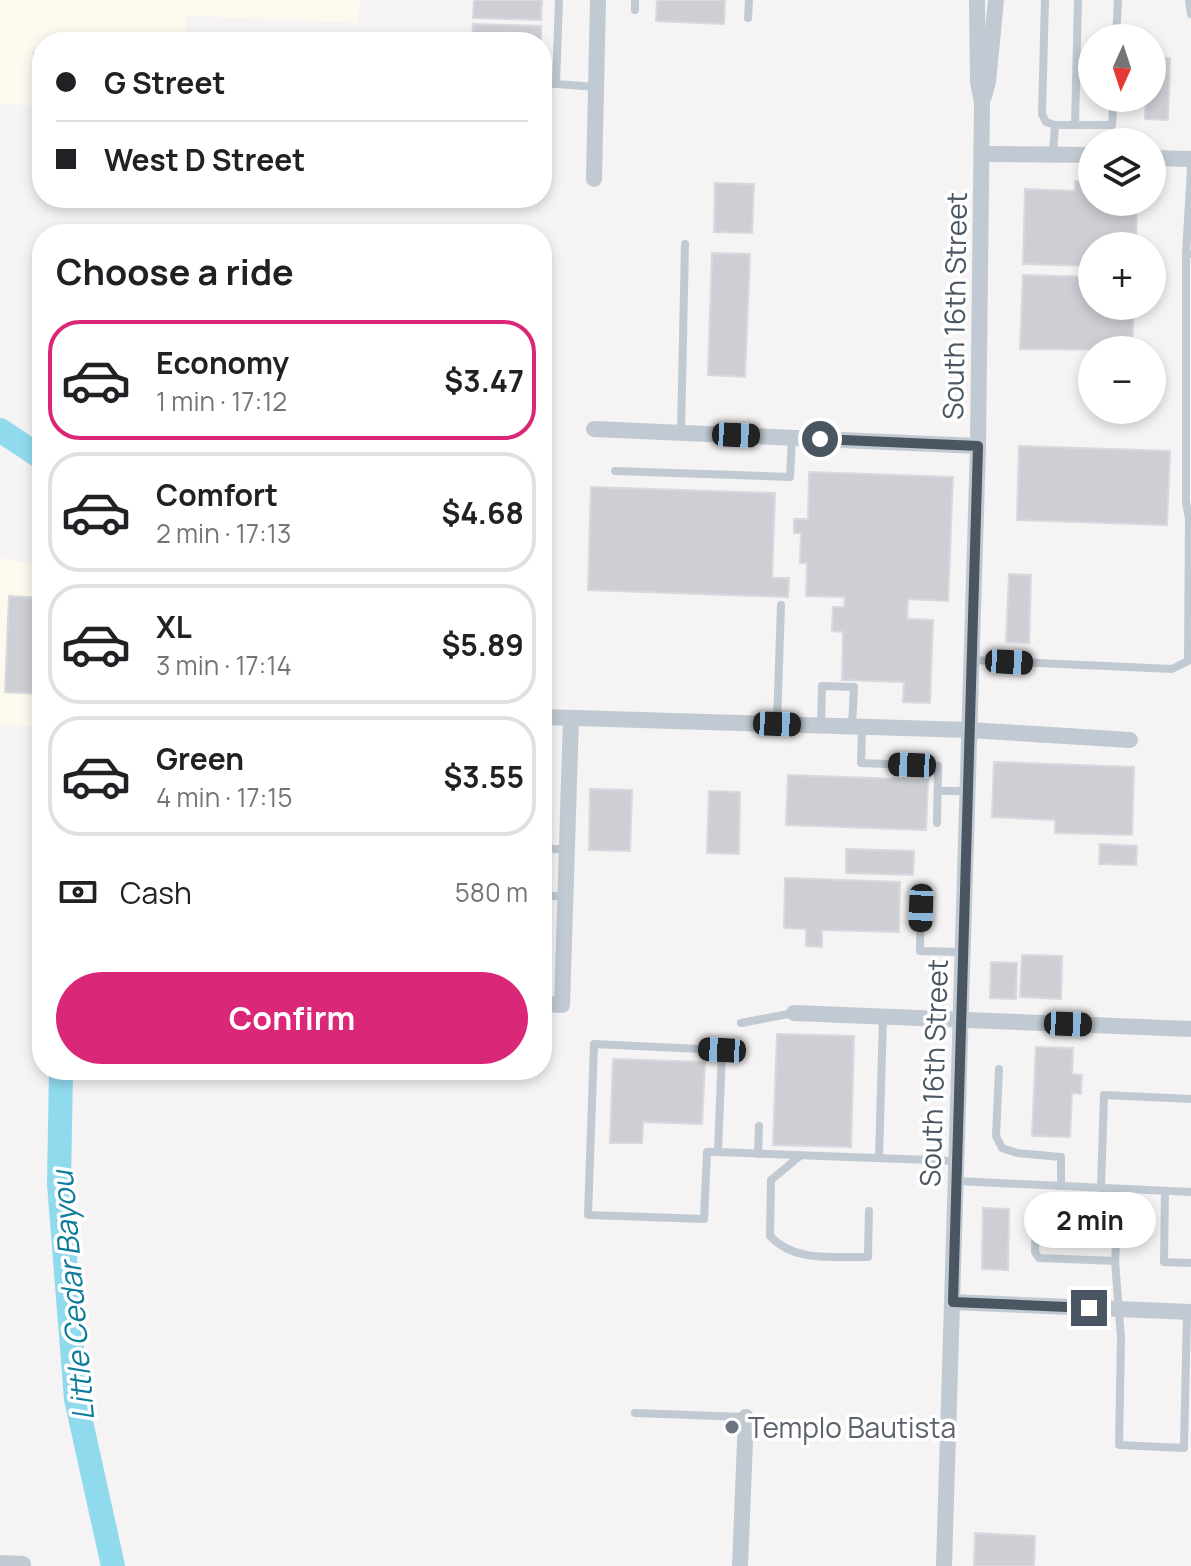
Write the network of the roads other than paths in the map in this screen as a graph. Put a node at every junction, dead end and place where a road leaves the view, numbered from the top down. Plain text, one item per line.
1 (559, 0) edge
2 (598, 0) edge
3 (635, 0) edge
4 (749, 0) edge
5 (977, 0) edge
6 (996, 0) edge
7 (1045, 0) edge
8 (1078, 0) edge
9 (1118, 0) edge
10 (1189, 0) edge
11 (635, 10) dead end
12 (1191, 14) edge
13 (748, 18) dead end
14 (1117, 24) edge
15 (552, 84) edge
16 (556, 84) junction
17 (596, 87) junction
18 (982, 102) junction
19 (1113, 112) edge
20 (1075, 124) junction
21 (1055, 125) junction
22 (982, 154) junction
23 (1053, 154) junction
24 (1078, 155) edge
25 (1166, 158) edge
26 (1191, 159) edge
27 (1191, 168) edge
28 (594, 179) dead end
29 (685, 244) dead end
30 (1189, 254) edge
31 (594, 429) dead end
32 (681, 432) junction
33 (792, 437) junction
34 (978, 446) junction
35 (615, 471) dead end
36 (1190, 523) edge
37 (781, 605) dead end
38 (972, 660) junction
39 (552, 717) edge
40 (571, 718) junction
41 (777, 724) junction
42 (821, 726) junction
43 (857, 727) junction
44 (970, 730) junction
45 (1130, 740) dead end
46 (938, 791) junction
47 (968, 791) junction
48 (937, 823) dead end
49 (552, 849) edge
50 (567, 850) junction
51 (921, 887) dead end
52 (552, 896) edge
53 (565, 897) junction
54 (962, 952) junction
55 (552, 1004) edge
56 (794, 1013) joint
57 (883, 1017) junction
58 (960, 1020) junction
59 (741, 1023) dead end
60 (1191, 1029) edge
61 (999, 1069) dead end
62 (1191, 1099) edge
63 (759, 1126) dead end
64 (718, 1152) junction
65 (758, 1154) junction
66 (801, 1156) junction
67 (879, 1158) junction
68 (956, 1161) junction
69 (956, 1181) junction
70 (1061, 1186) junction
71 (1101, 1188) junction
72 (1165, 1191) junction
73 (1191, 1192) edge
74 (869, 1211) dead end
75 (1115, 1261) junction
76 (1191, 1263) edge
77 (953, 1302) junction
78 (1119, 1309) junction
79 (1189, 1312) edge
80 (635, 1413) dead end
81 (746, 1417) joint
82 (0, 1563) edge
83 (23, 1564) dead end
84 (740, 1566) edge
85 (944, 1566) edge

1 - 16 lane
2 - 17 street
3 - 11 lane
4 - 13 lane
5 - 18 street, South 16th Street
6 - 18 street, South 16th Street
7 - 21 lane
8 - 20 lane
9 - 14 lane
10 - 12 lane
15 - 16 lane
16 - 17 lane
17 - 28 street
18 - 22 street, South 16th Street
19 - 20 lane
20 - 21 lane
21 - 23 lane
22 - 23 street
22 - 34 street, South 16th Street
23 - 24 street
25 - 26 street
27 - 30 lane
29 - 32 lane
30 - 36 lane
31 - 32 street
32 - 33 street
33 - 34 street
33 - 35 lane
34 - 38 street, South 16th Street
36 - 38 lane
37 - 41 lane
38 - 44 street, South 16th Street
39 - 40 street
40 - 41 street
40 - 50 street
41 - 42 street
42 - 43 street
42 - 43 lane
43 - 44 street
43 - 46 lane
44 - 45 street
44 - 47 street, South 16th Street
46 - 47 lane
46 - 48 lane
47 - 54 street, South 16th Street
49 - 50 lane
50 - 53 street
51 - 54 lane
52 - 53 lane
53 - 55 street
54 - 58 street, South 16th Street
56 - 57 street
56 - 59 lane
57 - 58 street
57 - 67 lane
58 - 60 street
58 - 68 street, South 16th Street
61 - 70 lane
62 - 71 lane
63 - 65 lane
64 - 64 lane
64 - 65 lane
65 - 66 lane
66 - 67 lane
66 - 74 lane
67 - 68 lane
68 - 69 street, South 16th Street
69 - 70 lane
69 - 77 street, South 16th Street
70 - 71 lane
71 - 72 lane
72 - 73 lane
72 - 76 lane
75 - 75 lane
75 - 78 lane
77 - 78 street
77 - 85 street, South 16th Street
78 - 79 street
78 - 79 lane
80 - 81 lane
81 - 84 street
82 - 83 street

